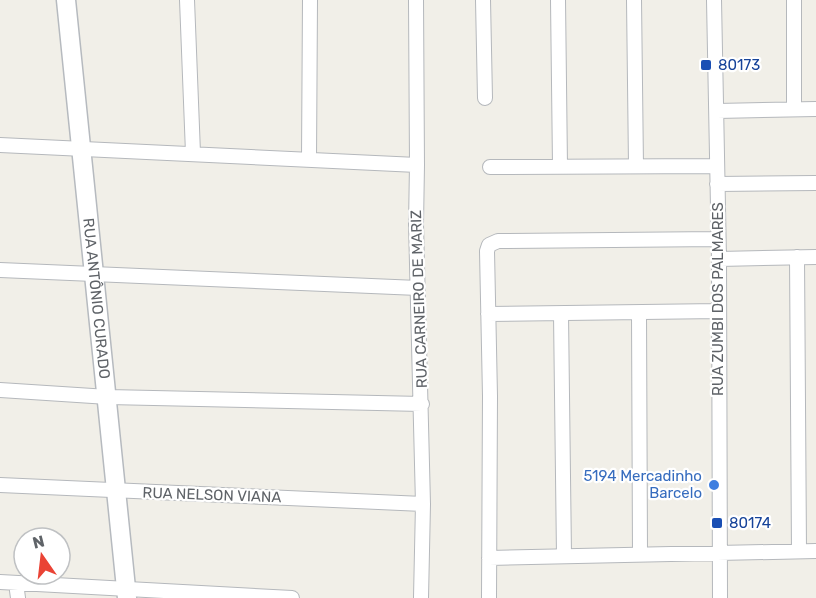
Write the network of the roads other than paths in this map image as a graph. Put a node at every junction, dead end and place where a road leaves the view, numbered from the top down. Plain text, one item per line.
1 (66, 0) edge
2 (187, 0) edge
3 (310, 0) edge
4 (416, 0) edge
5 (483, 0) edge
6 (558, 0) edge
7 (634, 0) edge
8 (714, 0) edge
9 (794, 0) edge
10 (485, 99) dead end
11 (816, 109) edge
12 (794, 110) junction
13 (717, 111) junction
14 (0, 145) edge
15 (82, 150) junction
16 (193, 153) junction
17 (309, 159) junction
18 (417, 165) junction
19 (560, 166) junction
20 (636, 166) junction
21 (717, 166) junction
22 (490, 167) dead end
23 (816, 183) edge
24 (717, 184) junction
25 (718, 238) junction
26 (797, 257) junction
27 (816, 257) edge
28 (718, 259) junction
29 (0, 270) edge
30 (96, 275) junction
31 (418, 288) junction
32 (719, 311) junction
33 (639, 313) junction
34 (489, 314) junction
35 (561, 314) junction
36 (0, 390) edge
37 (108, 397) junction
38 (422, 404) junction
39 (0, 485) edge
40 (118, 491) junction
41 (423, 504) junction
42 (799, 551) junction
43 (816, 551) edge
44 (719, 553) junction
45 (640, 555) junction
46 (564, 556) junction
47 (489, 558) junction
48 (49, 586) edge
49 (127, 593) edge
50 (289, 598) edge
51 (421, 598) edge
52 (489, 598) edge
53 (720, 598) edge

1 - 15 street, RUA ANTÔNIO CURADO
2 - 16 street
3 - 17 street
4 - 18 street, RUA CARNEIRO DE MARIZ
5 - 10 street
6 - 19 street
7 - 20 street
8 - 13 street, RUA ZUMBI DOS PALMARES
9 - 12 street
11 - 12 street
12 - 13 street
13 - 21 street, RUA ZUMBI DOS PALMARES
14 - 15 street
15 - 16 street
15 - 30 street, RUA ANTÔNIO CURADO
16 - 17 street
17 - 18 street
18 - 31 street, RUA CARNEIRO DE MARIZ
19 - 20 street
19 - 22 street
20 - 21 street
21 - 24 street, RUA ZUMBI DOS PALMARES
23 - 24 street
24 - 25 street, RUA ZUMBI DOS PALMARES
25 - 28 street, RUA ZUMBI DOS PALMARES
25 - 34 street
26 - 27 street
26 - 28 street
26 - 42 street
28 - 32 street, RUA ZUMBI DOS PALMARES
29 - 30 street
30 - 31 street
30 - 37 street, RUA ANTÔNIO CURADO
31 - 38 street, RUA CARNEIRO DE MARIZ
32 - 33 street
32 - 44 street, RUA ZUMBI DOS PALMARES
33 - 35 street
33 - 45 street
34 - 35 street
34 - 47 street
35 - 46 street
36 - 37 street
37 - 38 street
37 - 40 street, RUA ANTÔNIO CURADO
38 - 41 street, RUA CARNEIRO DE MARIZ
39 - 40 street, RUA NELSON VIANA
40 - 41 street, RUA NELSON VIANA
40 - 49 street, RUA ANTÔNIO CURADO
41 - 51 street, RUA CARNEIRO DE MARIZ
42 - 43 street
42 - 44 street
44 - 45 street
44 - 53 street, RUA ZUMBI DOS PALMARES
45 - 46 street
46 - 47 street
47 - 52 street
48 - 49 street
49 - 50 street

